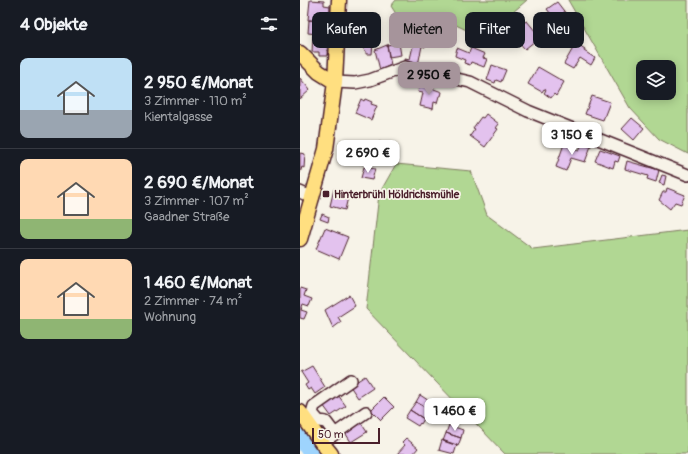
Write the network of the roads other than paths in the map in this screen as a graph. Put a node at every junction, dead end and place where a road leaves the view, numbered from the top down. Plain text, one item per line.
1 (339, 0) edge
2 (300, 53) edge
3 (335, 82) junction
4 (688, 175) edge
5 (306, 195) edge
6 (300, 239) edge
7 (351, 380) dead end
8 (366, 412) dead end
9 (301, 417) edge
10 (335, 434) junction
11 (322, 443) junction
12 (331, 454) edge

1 - 3 main road
2 - 3 main road
3 - 4 street
3 - 5 main road
5 - 6 main road
7 - 10 street
8 - 10 street
9 - 11 main road
10 - 11 street
11 - 12 main road

